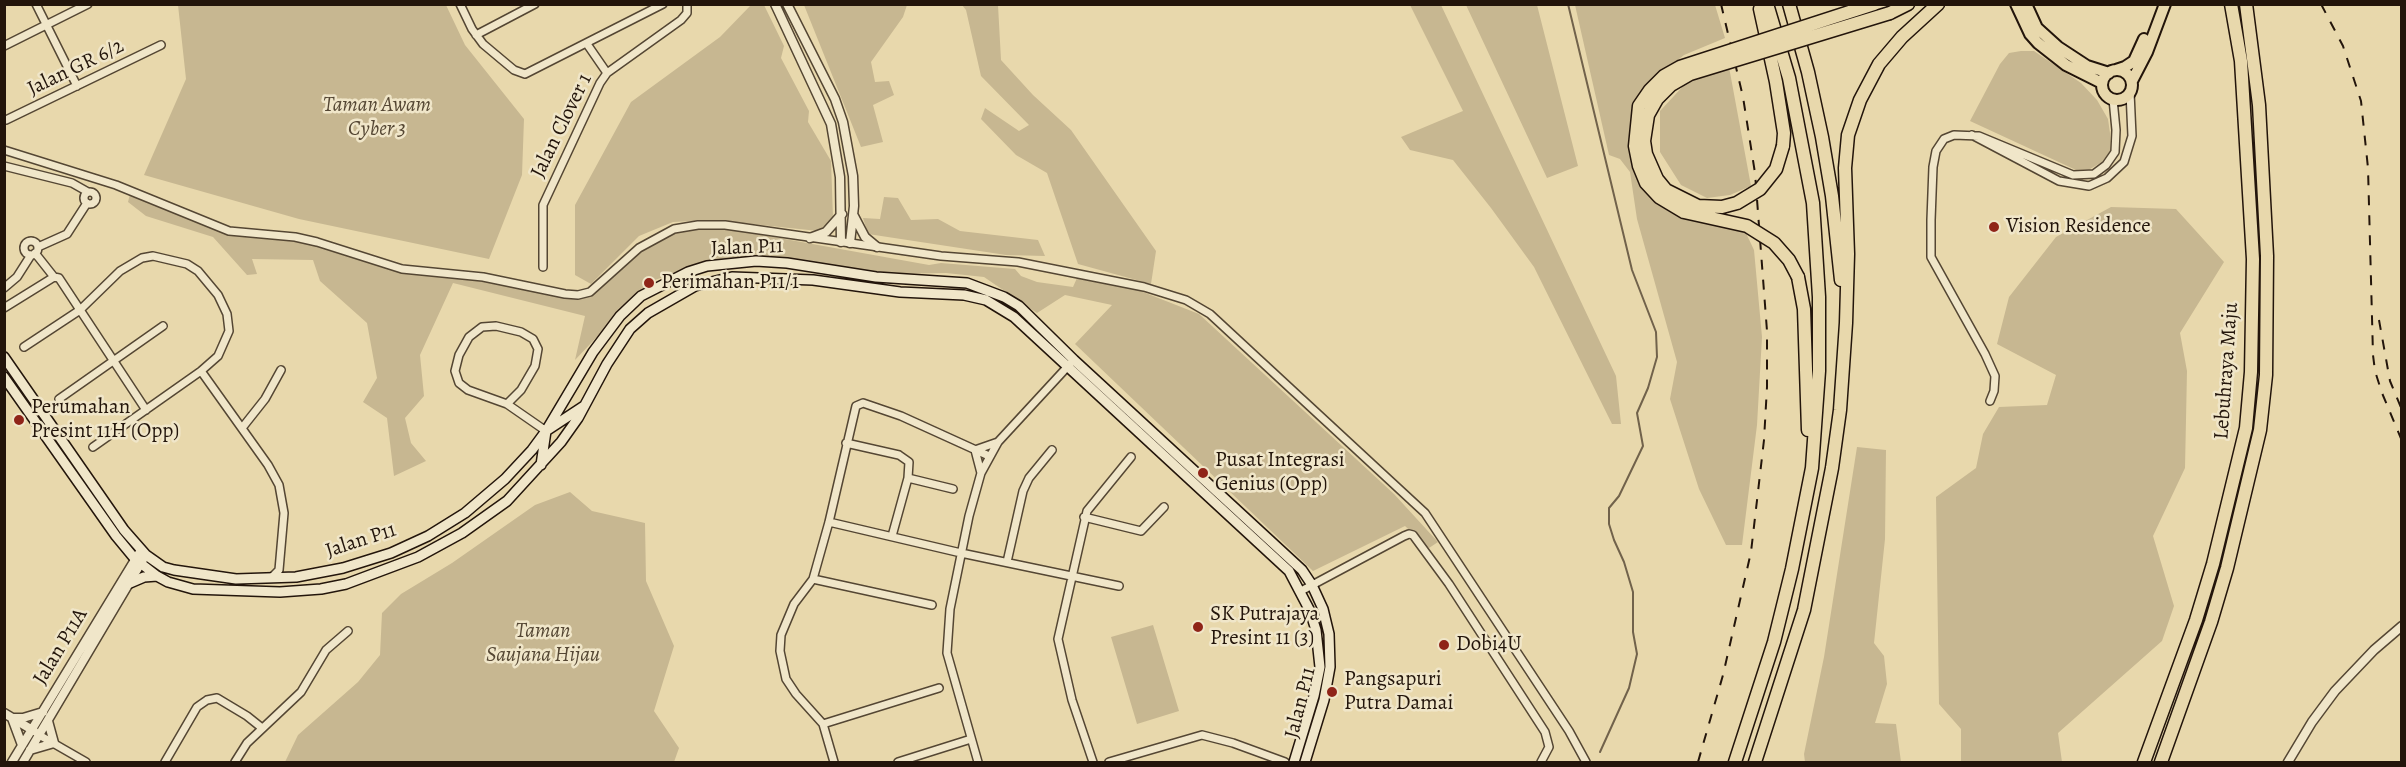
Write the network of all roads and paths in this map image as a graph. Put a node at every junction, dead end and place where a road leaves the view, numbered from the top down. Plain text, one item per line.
1 (36, 4) edge
2 (88, 4) edge
3 (460, 4) edge
4 (535, 4) edge
5 (663, 4) edge
6 (687, 4) edge
7 (775, 4) edge
8 (787, 4) edge
9 (1759, 4) edge
10 (1767, 4) edge
11 (1789, 4) edge
12 (1874, 4) edge
13 (1908, 4) edge
14 (1938, 4) edge
15 (2016, 4) edge
16 (2026, 4) edge
17 (2157, 4) edge
18 (2165, 4) edge
19 (2231, 4) edge
20 (2246, 4) edge
21 (46, 25) junction
22 (476, 35) junction
23 (587, 44) junction
24 (161, 45) dead end
25 (4, 46) edge
26 (2113, 71) junction
27 (607, 73) junction
28 (2102, 83) junction
29 (77, 86) junction
30 (2131, 87) junction
31 (2113, 99) junction
32 (6, 120) dead end
33 (1972, 135) junction
34 (4, 150) edge
35 (4, 166) edge
36 (842, 213) junction
37 (854, 215) junction
38 (810, 238) junction
39 (845, 243) junction
40 (877, 247) junction
41 (35, 252) junction
42 (543, 267) dead end
43 (827, 269) junction
44 (850, 273) junction
45 (54, 277) junction
46 (813, 280) junction
47 (856, 287) junction
48 (4, 288) edge
49 (4, 308) edge
50 (80, 310) junction
51 (1846, 323) junction
52 (163, 326) dead end
53 (24, 347) dead end
54 (4, 357) edge
55 (114, 361) junction
56 (1071, 363) junction
57 (281, 370) dead end
58 (201, 371) junction
59 (4, 377) edge
60 (59, 399) dead end
61 (1990, 400) dead end
62 (507, 404) junction
63 (584, 406) junction
64 (146, 410) junction
65 (242, 428) junction
66 (546, 431) junction
67 (998, 442) junction
68 (846, 444) junction
69 (93, 447) dead end
70 (975, 450) junction
71 (1052, 450) dead end
72 (989, 456) junction
73 (1131, 457) dead end
74 (541, 465) junction
75 (981, 473) junction
76 (908, 478) junction
77 (953, 489) dead end
78 (1164, 507) dead end
79 (1084, 517) junction
80 (829, 522) junction
81 (892, 536) junction
82 (1798, 542) junction
83 (961, 553) junction
84 (141, 557) junction
85 (1007, 562) junction
86 (279, 563) junction
87 (157, 576) junction
88 (1071, 576) junction
89 (296, 577) junction
90 (269, 579) junction
91 (813, 579) junction
92 (130, 583) junction
93 (1312, 585) junction
94 (1119, 586) dead end
95 (1301, 591) junction
96 (932, 605) dead end
97 (2402, 626) edge
98 (348, 631) dead end
99 (939, 688) dead end
100 (43, 712) junction
101 (8, 715) edge
102 (48, 721) junction
103 (823, 724) junction
104 (262, 728) junction
105 (35, 732) junction
106 (971, 739) junction
107 (54, 743) junction
108 (26, 748) junction
109 (12, 762) edge
110 (23, 762) edge
111 (86, 762) edge
112 (165, 762) edge
113 (235, 762) edge
114 (834, 762) edge
115 (902, 762) edge
116 (978, 762) edge
117 (1093, 762) edge
118 (1109, 762) edge
119 (1285, 762) edge
120 (1294, 762) edge
121 (1305, 762) edge
122 (1541, 762) edge
123 (1586, 762) edge
124 (1735, 762) edge
125 (1755, 762) edge
126 (2144, 762) edge
127 (2161, 762) edge
128 (2288, 762) edge

1 - 21 street
2 - 21 street
3 - 22 street
4 - 22 street
5 - 23 street
6 - 27 street, Jalan Clover 1
7 - 36 street
8 - 37 street
9 - 13 highway, bridge
10 - 82 highway
11 - 51 highway
12 - 82 highway, bridge
14 - 51 highway
15 - 28 main road
16 - 26 main road
17 - 26 main road
18 - 30 main road
19 - 126 highway, Lebuhraya Maju
20 - 127 highway, Lebuhraya Maju
21 - 25 street
21 - 29 street
22 - 23 street
23 - 27 street
24 - 29 street, Jalan GR 6/2
26 - 28 main road
26 - 30 main road
27 - 42 street, Jalan Clover 1
28 - 31 main road
29 - 32 street, Jalan GR 6/2
30 - 31 main road
30 - 33 street
31 - 33 street
33 - 61 street
34 - 38 street
35 - 41 street
36 - 38 street
36 - 39 street
37 - 39 street
37 - 40 street
38 - 39 street
39 - 40 street
40 - 123 street
41 - 45 street
41 - 48 street
43 - 44 main road, Jalan P11
43 - 46 main road
43 - 66 main road, Jalan P11
44 - 47 main road
44 - 56 main road, Jalan P11
45 - 49 street
45 - 50 street
46 - 47 main road, Jalan P11
46 - 63 main road, Jalan P11
47 - 56 main road, Jalan P11
50 - 53 street
50 - 55 street
50 - 58 street
51 - 125 highway
52 - 55 street
54 - 84 main road, Jalan P11
55 - 60 street
55 - 64 street
56 - 67 street
56 - 93 main road, Jalan P11
56 - 95 main road, Jalan P11
57 - 65 street
58 - 64 street
58 - 65 street
59 - 84 main road, Jalan P11
62 - 62 street
62 - 66 street
63 - 66 main road
63 - 74 main road, Jalan P11
64 - 69 street
65 - 86 street
66 - 74 main road
66 - 89 main road, Jalan P11
67 - 70 street
67 - 72 street
68 - 70 street
68 - 76 street
68 - 80 street
70 - 72 street
70 - 75 street
71 - 85 street
72 - 75 street
73 - 79 street
74 - 87 main road, Jalan P11
75 - 83 street
76 - 77 street
76 - 81 street
78 - 79 street
79 - 88 street
80 - 81 street
80 - 91 street
81 - 83 street
82 - 124 highway
83 - 85 street
83 - 106 street
84 - 87 main road, Jalan P11
84 - 90 main road, Jalan P11
84 - 92 street, Jalan P11A
84 - 100 street, Jalan P11A
85 - 88 street
86 - 89 street
86 - 90 street
87 - 92 main road
88 - 94 street
88 - 117 street
89 - 90 main road, Jalan P11
91 - 96 street
91 - 103 street
92 - 102 street, Jalan P11A
93 - 95 street
93 - 121 main road, Jalan P11
93 - 122 street
95 - 120 main road, Jalan P11
97 - 128 street
98 - 104 street
99 - 103 street
100 - 101 street
100 - 105 street, Jalan P11A
101 - 105 street
101 - 108 street
102 - 105 street, Jalan P11A
102 - 107 street
103 - 114 street
104 - 112 street
104 - 113 street
105 - 107 street
105 - 108 street, Jalan P11A
106 - 115 street
106 - 116 street
107 - 108 street
107 - 111 street
108 - 109 street, Jalan P11A
108 - 110 street, Jalan P11A
118 - 119 street

